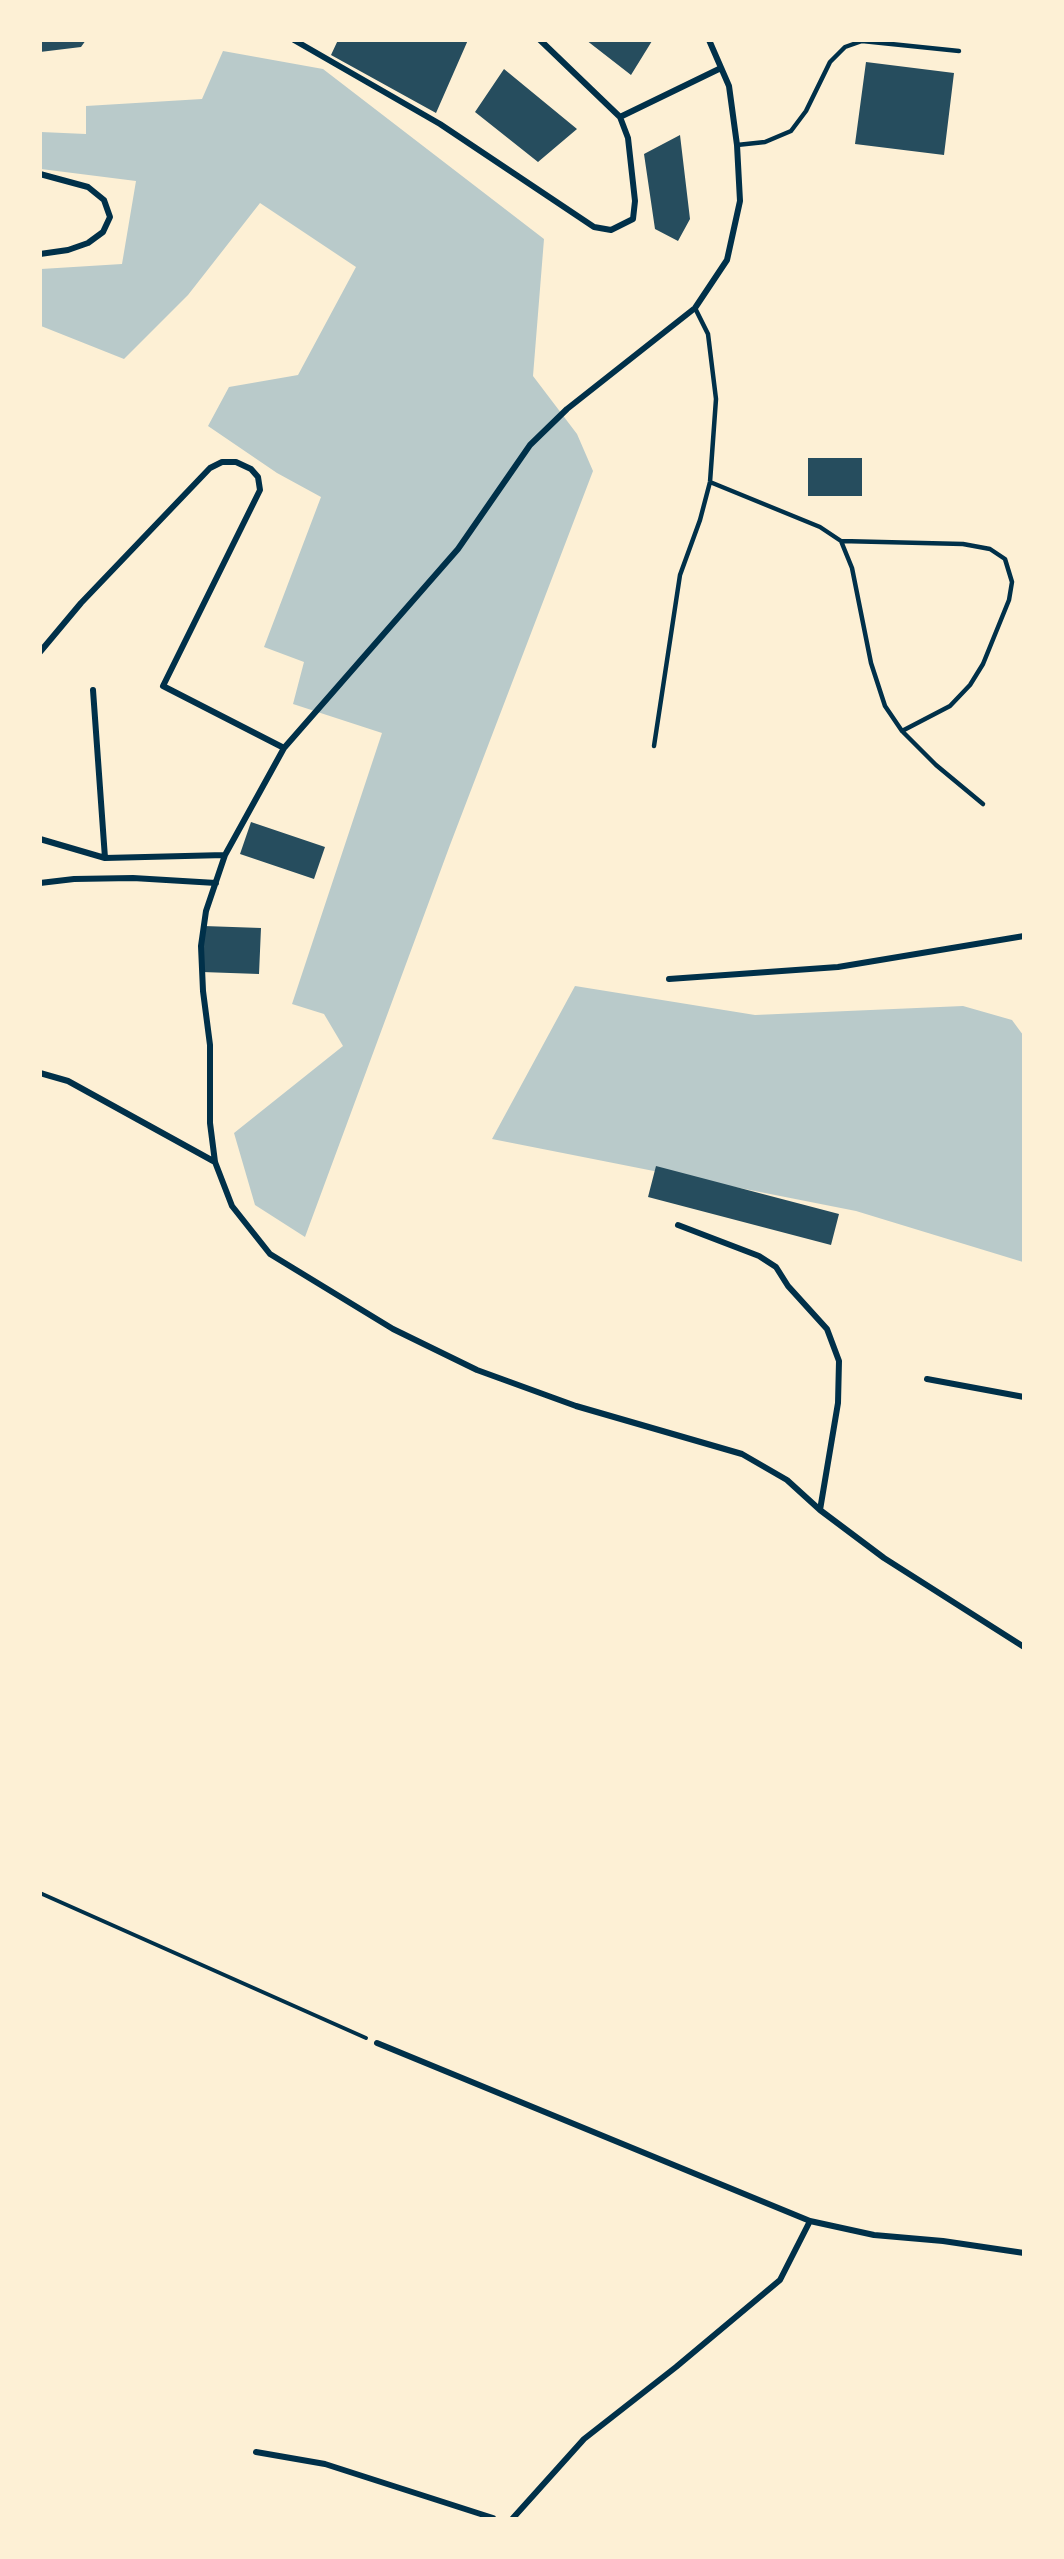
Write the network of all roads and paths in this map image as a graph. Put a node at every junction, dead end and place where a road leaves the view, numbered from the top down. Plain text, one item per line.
1 (294, 40) edge
2 (540, 40) edge
3 (709, 40) edge
4 (959, 51) dead end
5 (721, 68) junction
6 (620, 117) junction
7 (737, 146) junction
8 (40, 174) edge
9 (40, 254) edge
10 (695, 308) junction
11 (710, 482) junction
12 (841, 541) junction
13 (40, 652) edge
14 (93, 690) dead end
15 (902, 731) junction
16 (654, 746) dead end
17 (284, 748) junction
18 (983, 804) dead end
19 (40, 839) edge
20 (225, 855) junction
21 (105, 858) junction
22 (40, 883) edge
23 (216, 883) junction
24 (1023, 936) edge
25 (669, 979) dead end
26 (40, 1073) edge
27 (215, 1162) junction
28 (678, 1226) dead end
29 (927, 1379) dead end
30 (1023, 1396) edge
31 (820, 1510) junction
32 (1023, 1647) edge
33 (40, 1893) edge
34 (377, 2043) joint
35 (810, 2221) junction
36 (1023, 2253) edge
37 (256, 2452) dead end
38 (493, 2518) edge
39 (513, 2518) edge

1 - 6 street
2 - 6 street
3 - 5 street
4 - 7 lane
5 - 6 street
5 - 7 street
7 - 10 street
8 - 9 street
10 - 11 lane
10 - 17 street
11 - 12 lane
11 - 16 lane
12 - 15 lane
12 - 15 lane
13 - 17 street
14 - 21 street
15 - 18 lane
17 - 20 street
19 - 21 street
20 - 21 street
20 - 23 street
22 - 23 street
23 - 27 street
24 - 25 street
26 - 27 street
27 - 31 street
28 - 31 street
29 - 30 street
31 - 32 street
33 - 34 path
34 - 35 street
35 - 36 street
35 - 39 street
37 - 38 street

